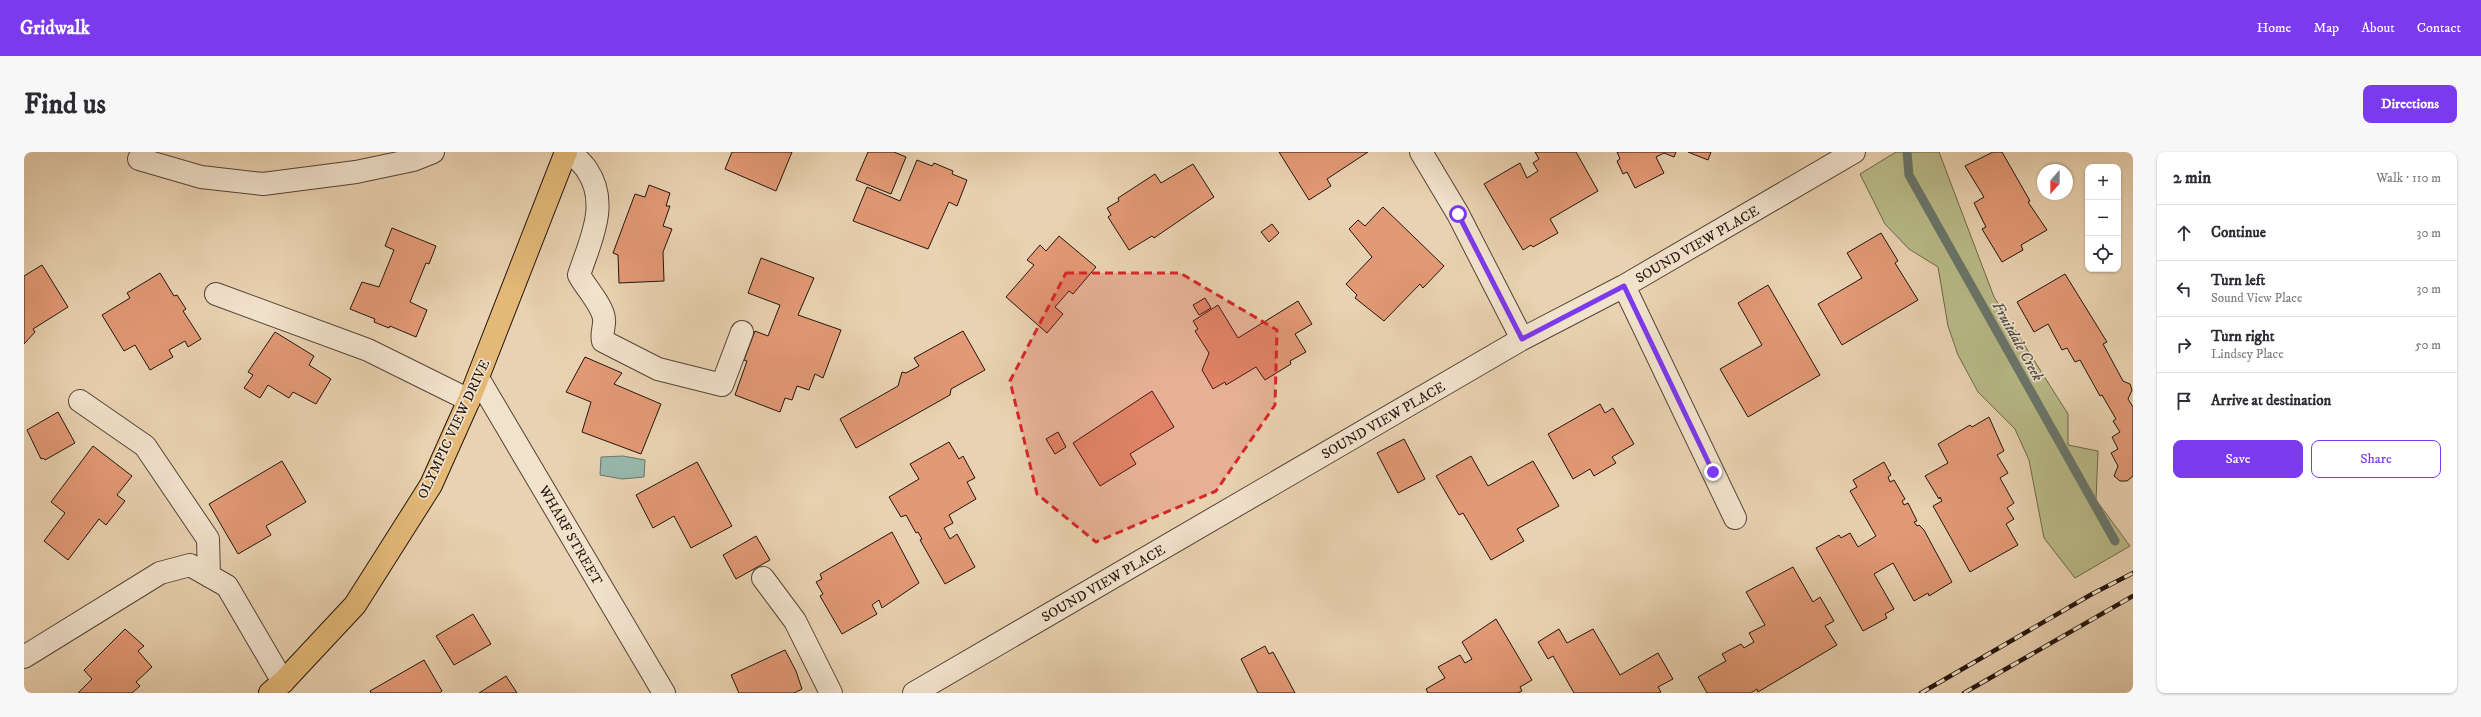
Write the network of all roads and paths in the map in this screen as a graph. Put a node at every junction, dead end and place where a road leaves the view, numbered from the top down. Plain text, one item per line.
1 (433, 152) edge
2 (566, 152) edge
3 (570, 152) edge
4 (1421, 152) edge
5 (1854, 152) edge
6 (139, 159) dead end
7 (1624, 286) junction
8 (216, 294) dead end
9 (742, 332) dead end
10 (1522, 339) junction
11 (478, 378) junction
12 (469, 400) junction
13 (80, 401) dead end
14 (1735, 518) dead end
15 (209, 576) junction
16 (763, 578) dead end
17 (24, 657) edge
18 (277, 688) edge
19 (664, 693) edge
20 (831, 693) edge
21 (914, 693) edge

1 - 6 street
2 - 11 main road, OLYMPIC VIEW DRIVE
3 - 9 street
4 - 10 street
5 - 7 street, SOUND VIEW PLACE
7 - 10 street, SOUND VIEW PLACE
7 - 14 street
8 - 12 street
10 - 21 street, SOUND VIEW PLACE
11 - 12 main road, OLYMPIC VIEW DRIVE
11 - 19 street, WHARF STREET
12 - 18 main road, OLYMPIC VIEW DRIVE
13 - 15 street
15 - 17 street
15 - 18 street
16 - 20 street

